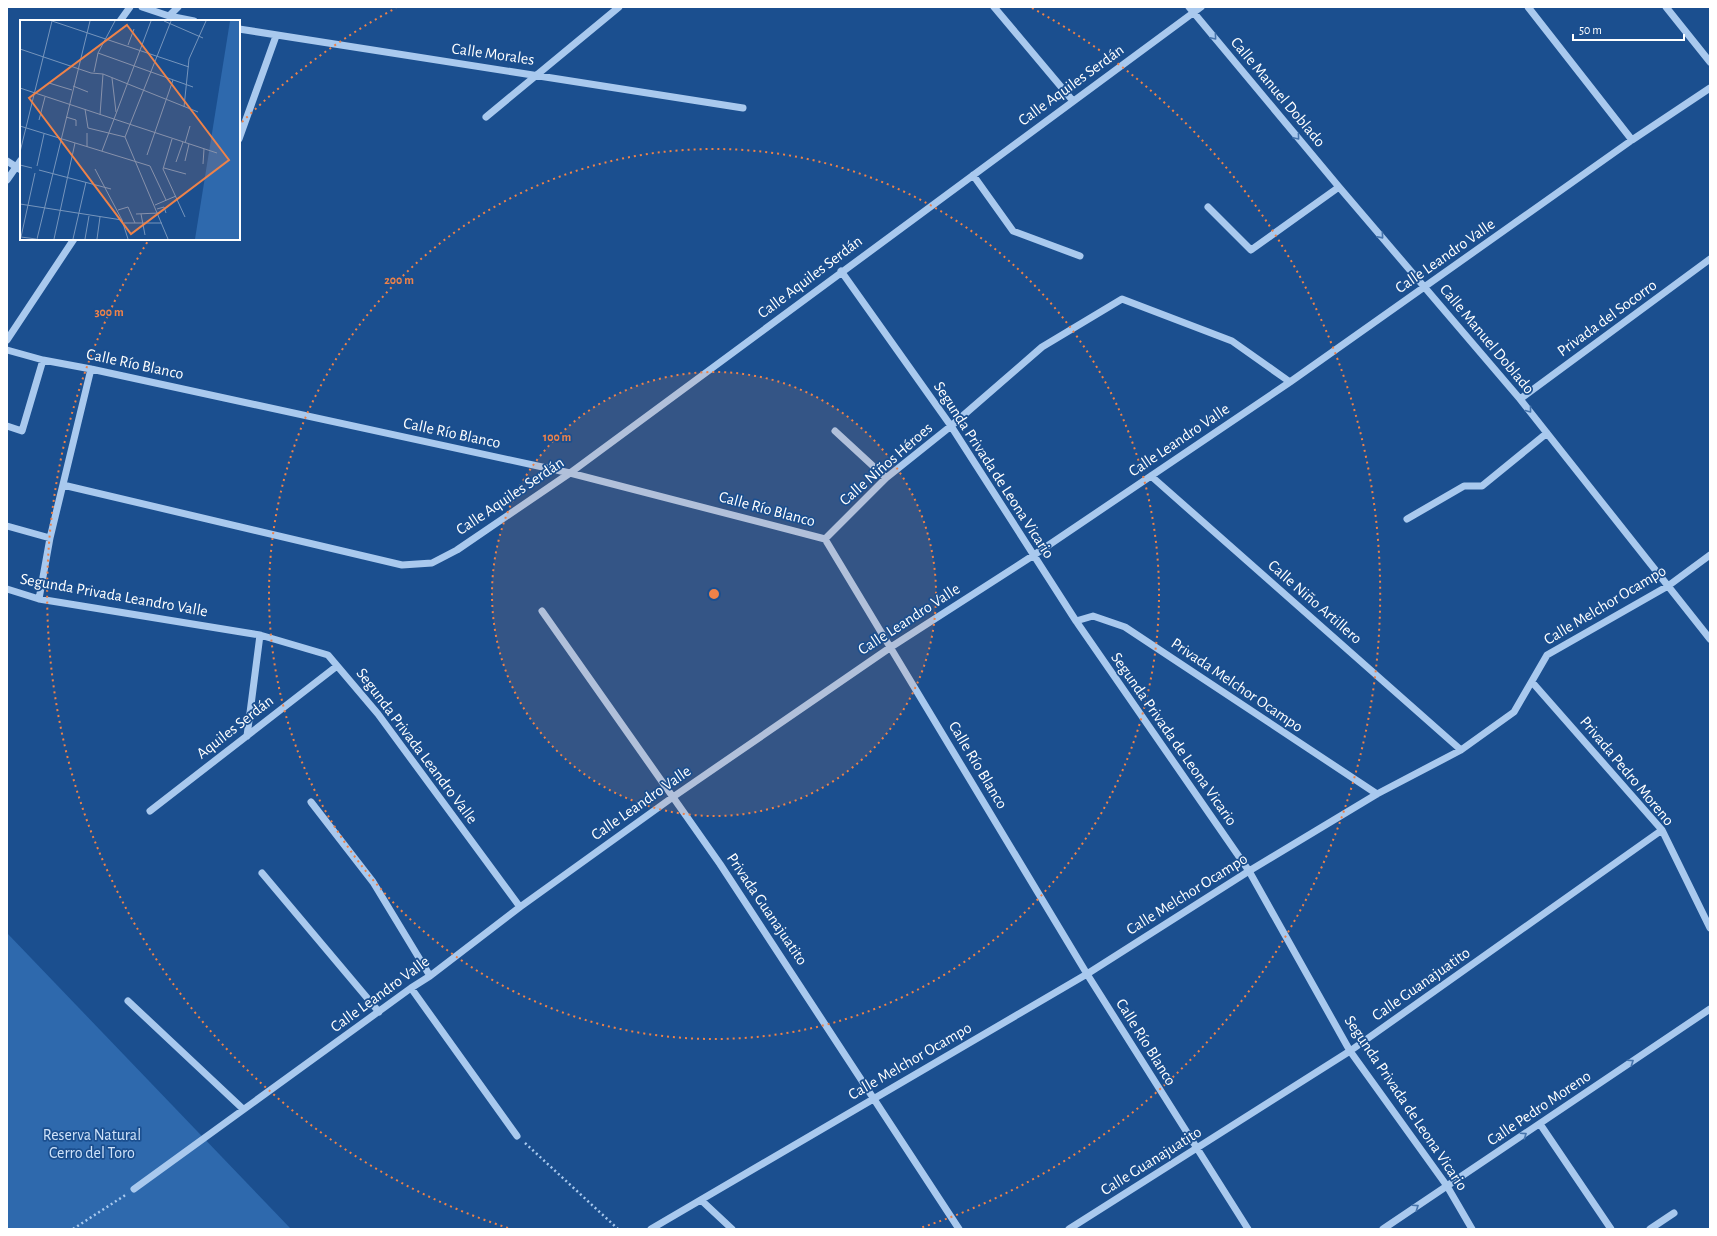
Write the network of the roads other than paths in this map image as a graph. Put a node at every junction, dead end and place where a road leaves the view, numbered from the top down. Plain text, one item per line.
1 (130, 7) edge
2 (142, 7) edge
3 (178, 7) edge
4 (619, 7) edge
5 (994, 7) edge
6 (1200, 7) edge
7 (1528, 7) edge
8 (1666, 7) edge
9 (1191, 10) edge
10 (169, 16) junction
11 (121, 20) edge
12 (189, 20) edge
13 (240, 29) edge
14 (276, 36) junction
15 (1710, 62) edge
16 (535, 75) junction
17 (1710, 88) edge
18 (1073, 101) junction
19 (743, 108) dead end
20 (486, 117) dead end
21 (240, 136) edge
22 (1632, 140) junction
23 (7, 161) edge
24 (18, 169) edge
25 (973, 175) junction
26 (7, 180) edge
27 (1338, 187) junction
28 (1208, 207) dead end
29 (73, 240) edge
30 (1080, 256) dead end
31 (1710, 259) edge
32 (841, 271) junction
33 (1425, 287) junction
34 (7, 340) edge
35 (7, 350) edge
36 (43, 360) junction
37 (91, 369) junction
38 (1290, 382) junction
39 (1520, 399) junction
40 (7, 426) edge
41 (951, 426) junction
42 (834, 431) dead end
43 (1547, 433) junction
44 (570, 473) junction
45 (1151, 476) junction
46 (886, 478) junction
47 (63, 485) junction
48 (1407, 519) dead end
49 (7, 526) edge
50 (50, 538) junction
51 (825, 539) junction
52 (1034, 555) junction
53 (1710, 555) edge
54 (1668, 586) junction
55 (7, 590) edge
56 (39, 599) junction
57 (542, 611) dead end
58 (1076, 621) junction
59 (260, 635) junction
60 (1710, 639) edge
61 (891, 647) junction
62 (337, 666) junction
63 (1532, 682) junction
64 (246, 736) junction
65 (1461, 750) junction
66 (1377, 794) junction
67 (673, 797) junction
68 (310, 802) dead end
69 (150, 811) dead end
70 (1662, 830) junction
71 (1249, 871) junction
72 (262, 873) dead end
73 (520, 907) junction
74 (1710, 928) edge
75 (1087, 974) junction
76 (430, 976) junction
77 (411, 988) junction
78 (128, 1001) dead end
79 (1710, 1009) edge
80 (379, 1012) junction
81 (1350, 1051) junction
82 (875, 1098) junction
83 (242, 1109) junction
84 (1540, 1124) junction
85 (517, 1136) road end
86 (1197, 1148) junction
87 (1447, 1186) junction
88 (134, 1189) road end
89 (701, 1200) junction
90 (1674, 1213) dead end
91 (652, 1229) edge
92 (732, 1229) edge
93 (959, 1229) edge
94 (1069, 1229) edge
95 (1248, 1229) edge
96 (1383, 1229) edge
97 (1472, 1229) edge
98 (1611, 1229) edge
99 (1650, 1229) edge

1 - 11 street
2 - 10 street
3 - 10 street
4 - 16 street
5 - 18 street
6 - 9 street, Calle Aquiles Serdán
7 - 22 street
8 - 15 street
9 - 18 street, Calle Aquiles Serdán
9 -> 27 street, Calle Manuel Doblado
10 - 12 street
13 - 14 street, Calle Morales
14 - 16 street, Calle Morales
14 - 21 street
16 - 19 street, Calle Morales
16 - 20 street
17 - 22 street, Calle Leandro Valle
18 - 25 street, Calle Aquiles Serdán
22 - 33 street, Calle Leandro Valle
23 - 24 street
24 - 26 street
25 - 30 street
25 - 32 street, Calle Aquiles Serdán
27 - 28 street
27 -> 33 street, Calle Manuel Doblado
29 - 34 street
31 - 39 street, Privada del Socorro
32 - 41 street, Segunda Privada de Leona Vicario
32 - 44 street, Calle Aquiles Serdán
33 - 38 street, Calle Leandro Valle
33 - 39 street, Calle Manuel Doblado
35 - 36 street, Calle Río Blanco
36 - 37 street, Calle Río Blanco
36 - 40 street
37 - 44 street, Calle Río Blanco
37 - 47 street
38 - 41 street, Calle Niños Héroes
38 - 45 street, Calle Leandro Valle
39 -> 43 street, Calle Manuel Doblado
41 - 46 street, Calle Niños Héroes
41 - 52 street, Segunda Privada de Leona Vicario
42 - 46 street
43 - 48 street
43 - 54 street, Calle Manuel Doblado
44 - 47 street, Calle Aquiles Serdán
44 - 51 street, Calle Río Blanco
45 - 52 street, Calle Leandro Valle
45 - 65 street, Calle Niño Artillero
46 - 51 street, Calle Niños Héroes
47 - 50 street
49 - 50 street
50 - 56 street
51 - 61 street, Calle Río Blanco
52 - 58 street, Segunda Privada de Leona Vicario
52 - 61 street, Calle Leandro Valle
53 - 54 street, Calle Melchor Ocampo
54 - 60 street, Calle Manuel Doblado
54 - 63 street, Calle Melchor Ocampo
55 - 56 street, Segunda Privada Leandro Valle
56 - 59 street, Segunda Privada Leandro Valle
57 - 67 street, Privada Guanajuatito
58 - 66 street, Privada Melchor Ocampo
58 - 71 street, Segunda Privada de Leona Vicario
59 - 62 street, Segunda Privada Leandro Valle
59 - 64 street
61 - 67 street, Calle Leandro Valle
61 - 75 street, Calle Río Blanco
62 - 64 street, Aquiles Serdán
62 - 73 street, Segunda Privada Leandro Valle
63 - 65 street, Calle Melchor Ocampo
63 - 70 street, Privada Pedro Moreno
64 - 69 street, Aquiles Serdán
65 - 66 street, Calle Melchor Ocampo
66 - 71 street, Calle Melchor Ocampo
67 - 73 street, Calle Leandro Valle
67 - 82 street, Privada Guanajuatito
68 - 76 street
70 - 74 street, Privada Pedro Moreno
70 - 81 street, Calle Guanajuatito
71 - 75 street, Calle Melchor Ocampo
71 - 81 street, Segunda Privada de Leona Vicario
72 - 80 street
73 - 76 street, Calle Leandro Valle
75 - 82 street, Calle Melchor Ocampo
75 - 86 street, Calle Río Blanco
76 - 77 street, Calle Leandro Valle
77 - 80 street, Calle Leandro Valle
77 - 85 street
78 - 83 street
84 -> 79 street, Calle Pedro Moreno
80 - 83 street, Calle Leandro Valle
81 - 86 street, Calle Guanajuatito
81 - 87 street, Segunda Privada de Leona Vicario
82 - 89 street, Calle Melchor Ocampo
82 - 93 street, Privada Guanajuatito
83 - 88 street, Calle Leandro Valle
87 -> 84 street, Calle Pedro Moreno
84 - 98 street
86 - 94 street, Calle Guanajuatito
86 - 95 street, Calle Río Blanco
96 -> 87 street, Calle Pedro Moreno
87 - 97 street, Segunda Privada de Leona Vicario
89 - 91 street, Calle Melchor Ocampo
89 - 92 street
90 - 99 street

